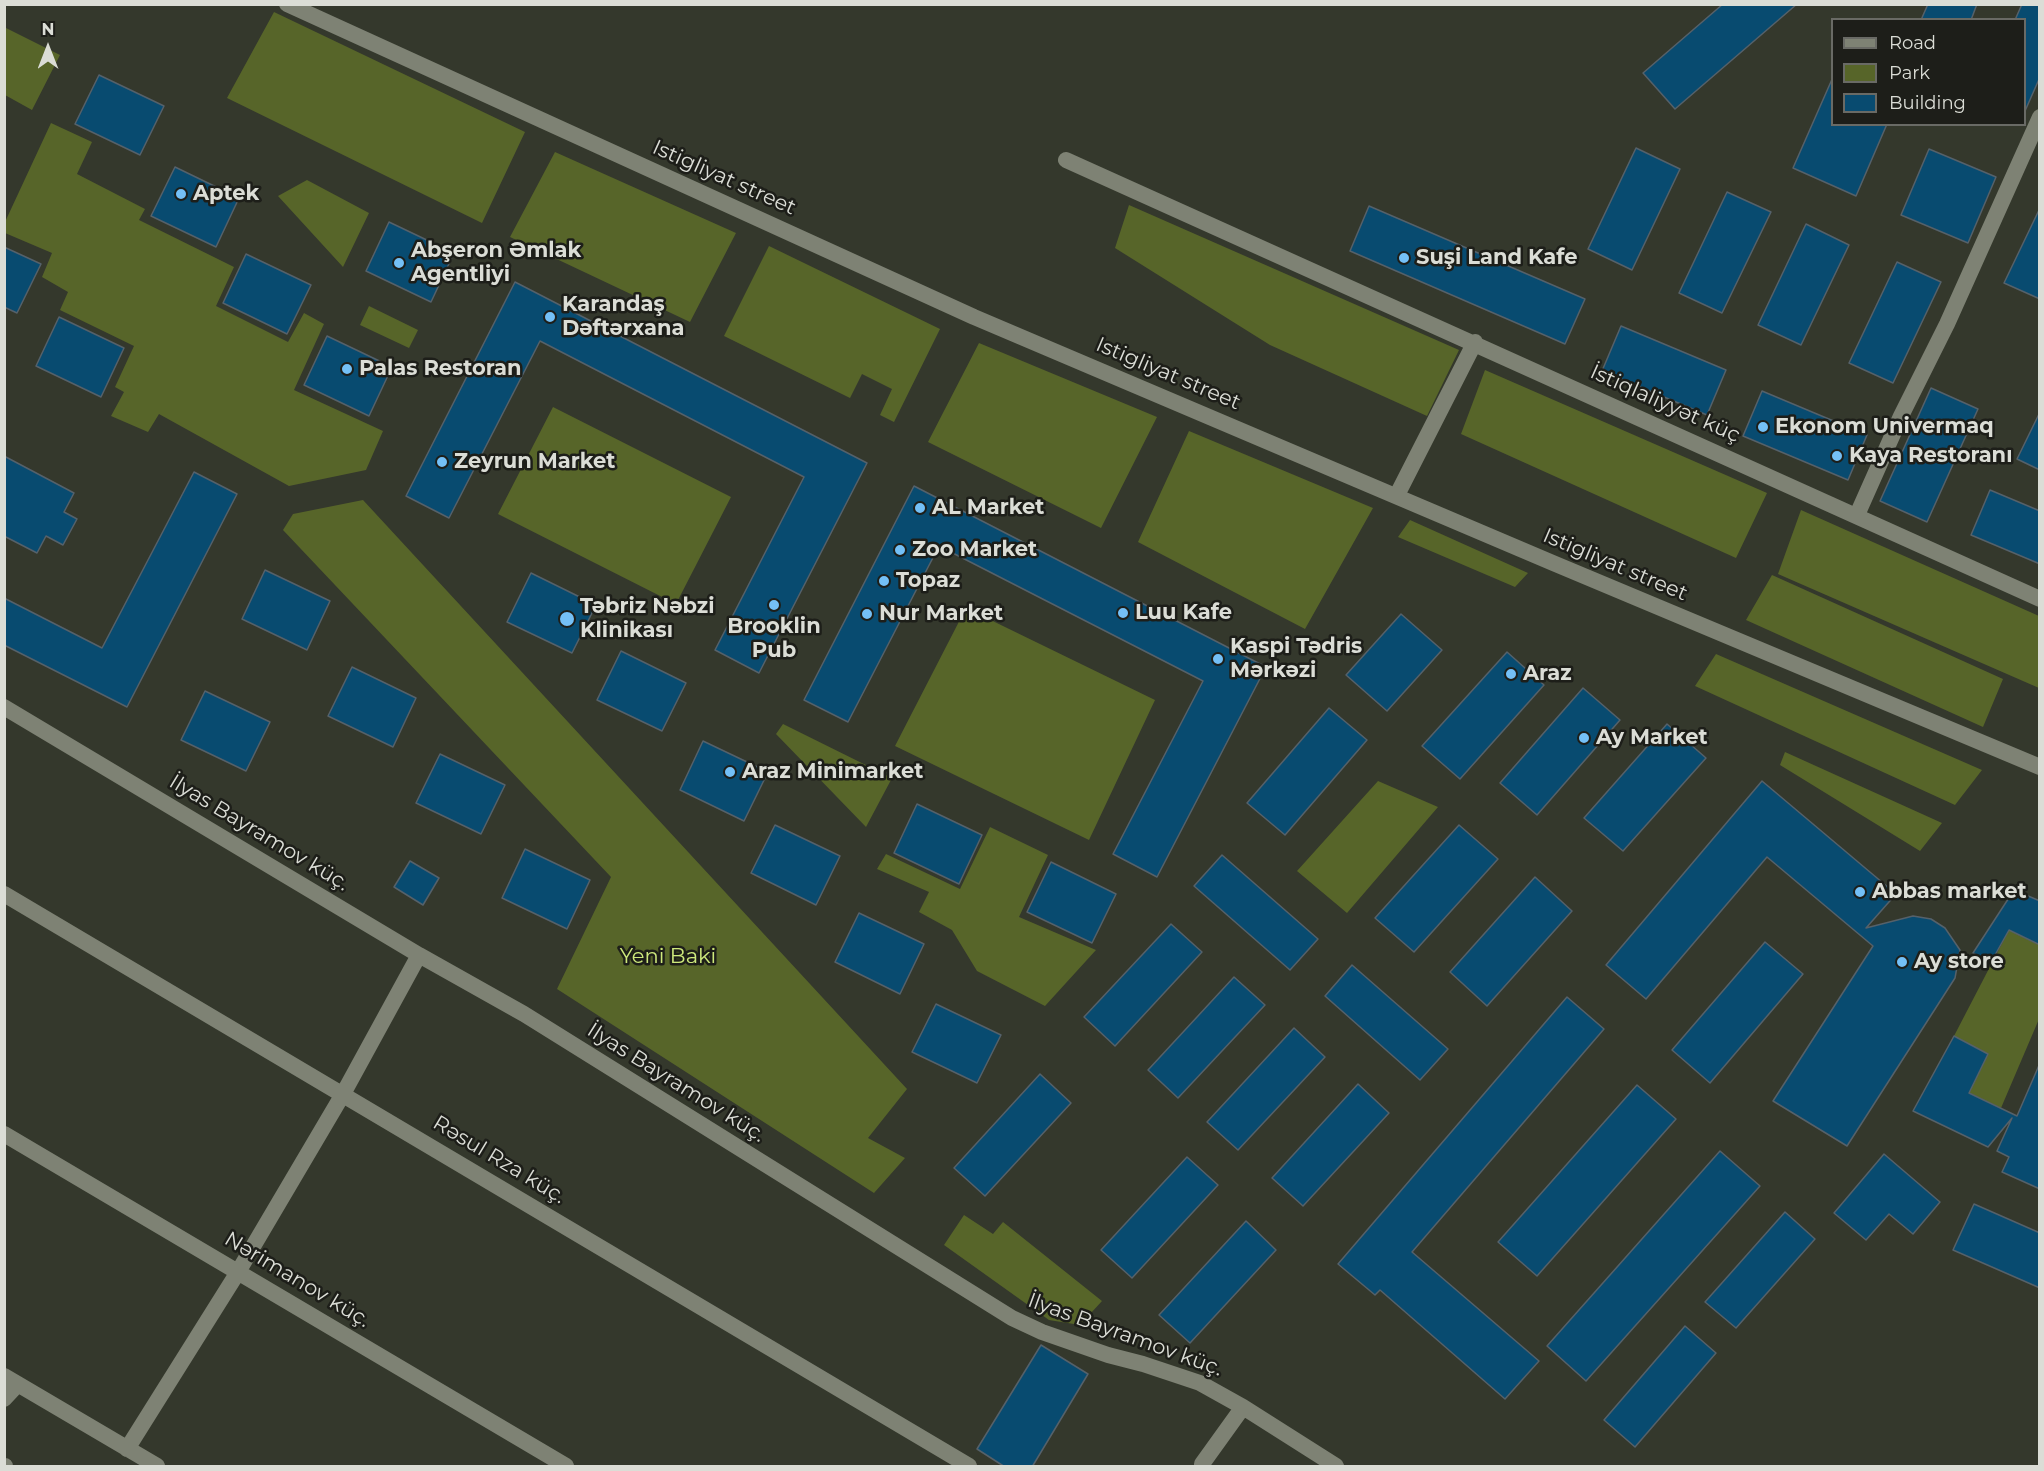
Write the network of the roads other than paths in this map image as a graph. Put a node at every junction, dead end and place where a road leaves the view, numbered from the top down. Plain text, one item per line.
1 (287, 4) edge
2 (2040, 117) edge
3 (1066, 160) dead end
4 (1475, 342) junction
5 (1397, 495) junction
6 (1857, 515) junction
7 (2040, 599) edge
8 (4, 708) edge
9 (2040, 767) edge
10 (4, 894) edge
11 (419, 955) junction
12 (343, 1094) junction
13 (4, 1134) edge
14 (238, 1272) junction
15 (11, 1380) edge
16 (4, 1399) edge
17 (1243, 1407) junction
18 (127, 1449) junction
19 (1202, 1464) dead end
20 (157, 1467) edge
21 (566, 1467) edge
22 (969, 1467) edge
23 (1336, 1467) edge

1 - 5 street, Istigliyat street
2 - 6 street
3 - 4 street, İstiqlaliyyət küç
4 - 5 street
4 - 6 street, İstiqlaliyyət küç
5 - 9 street, Istigliyat street
6 - 7 street, İstiqlaliyyət küç
8 - 11 street, İlyas Bayramov küç.
10 - 12 street, Rəsul Rza küç.
11 - 12 street
11 - 17 street, İlyas Bayramov küç.
12 - 14 street
12 - 22 street, Rəsul Rza küç.
13 - 14 street, Nərimanov küç.
14 - 18 street
14 - 21 street, Nərimanov küç.
15 - 16 street
15 - 18 street
17 - 19 street
17 - 23 street, İlyas Bayramov küç.
18 - 20 street

